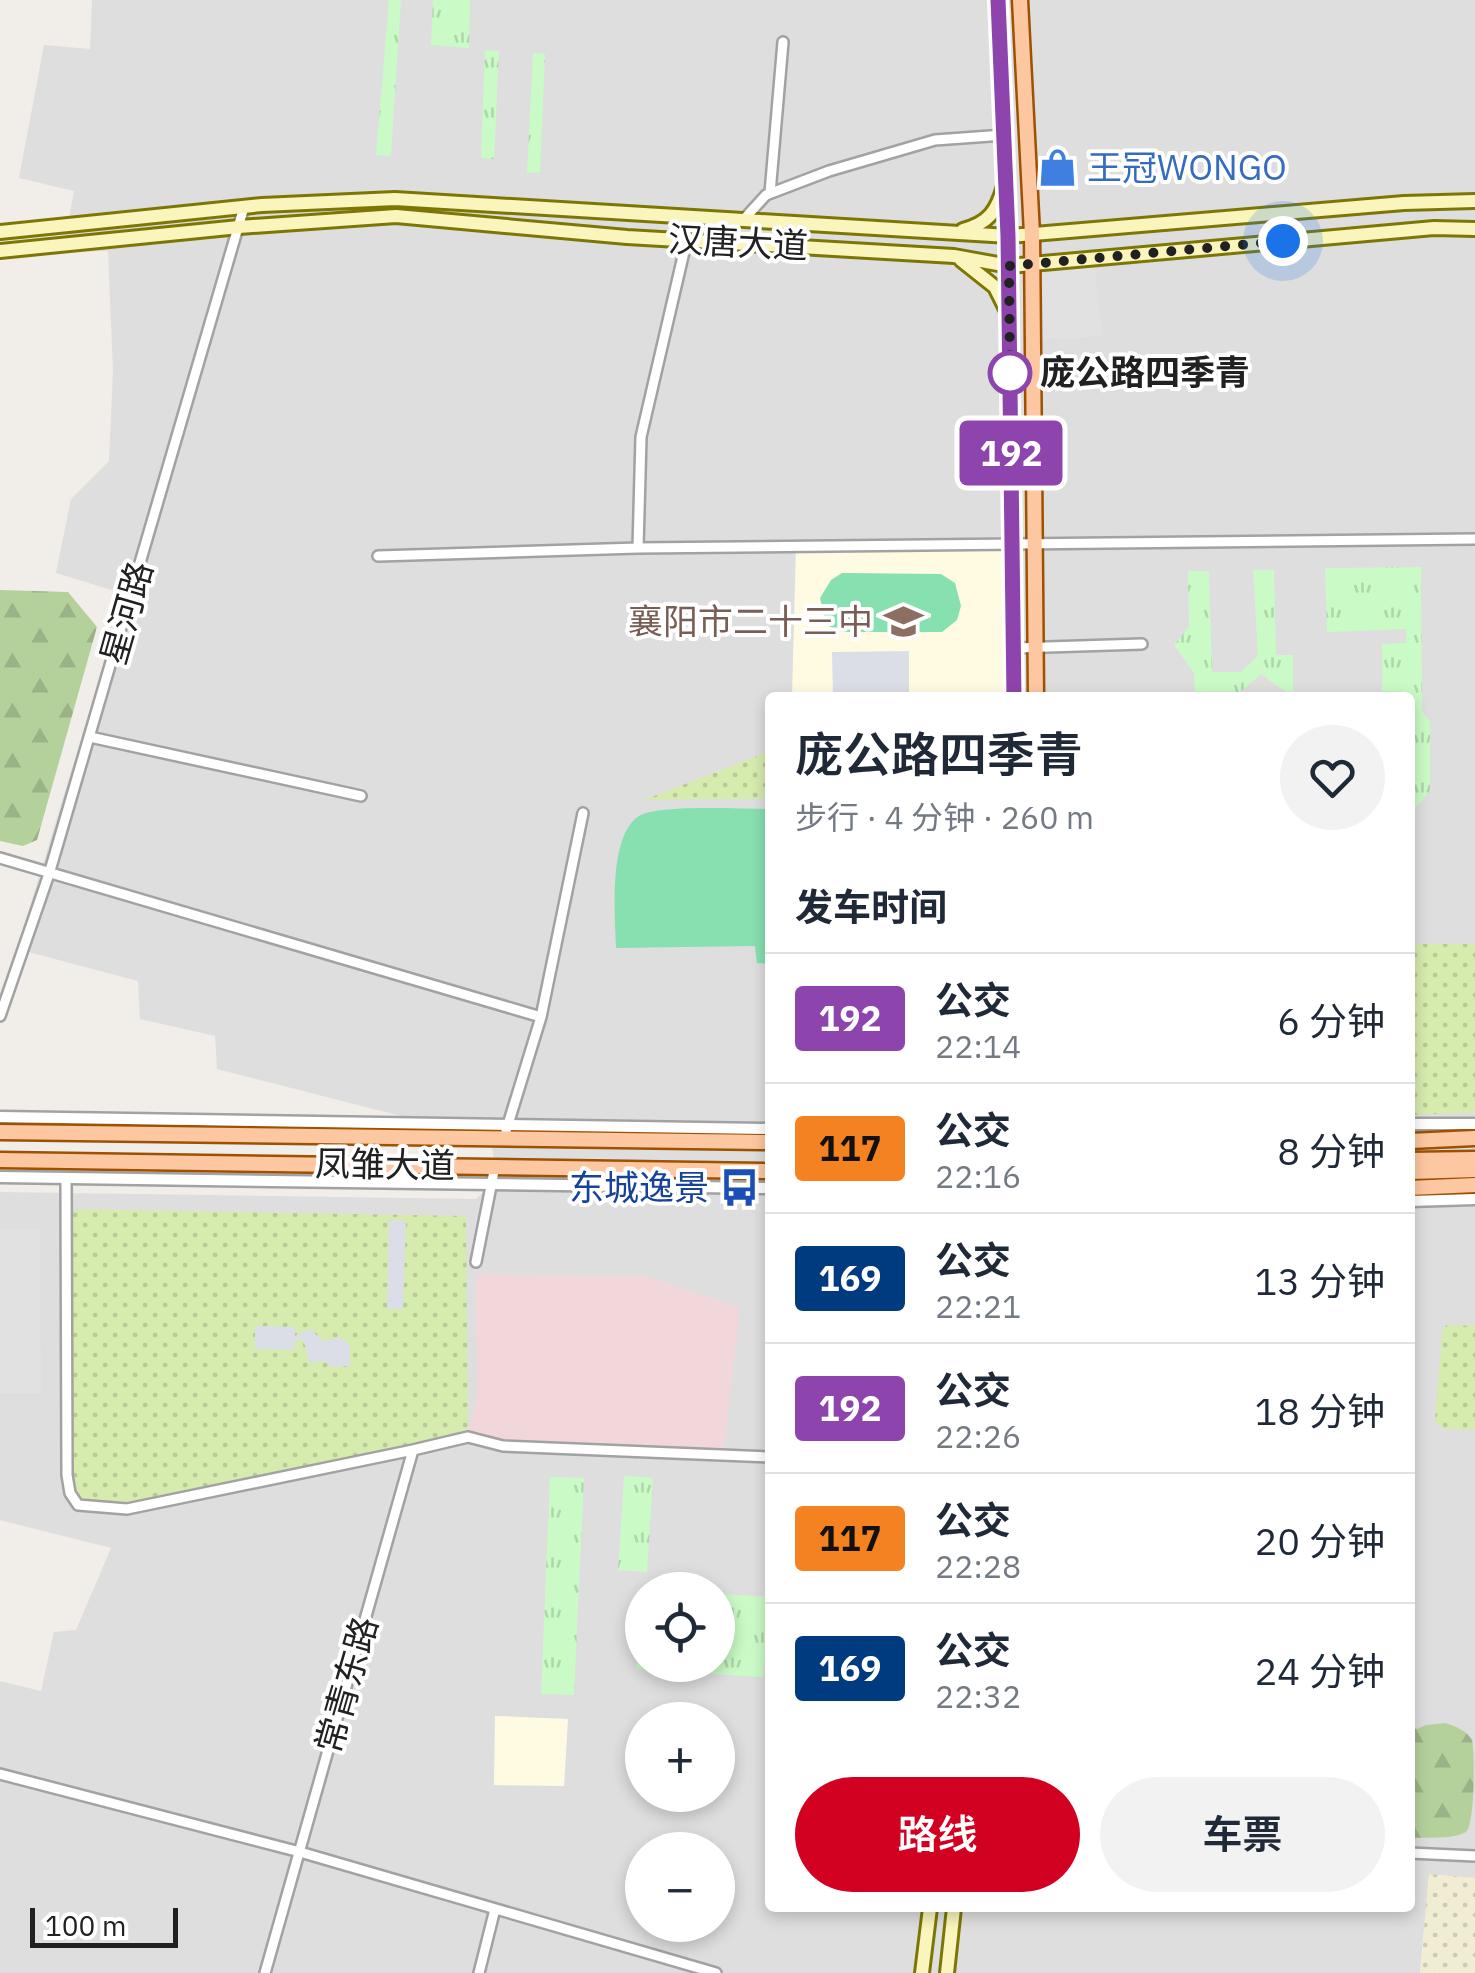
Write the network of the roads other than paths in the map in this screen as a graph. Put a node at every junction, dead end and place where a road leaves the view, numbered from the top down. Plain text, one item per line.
1 (998, 0) edge
2 (1020, 0) edge
3 (783, 42) dead end
4 (1004, 135) junction
5 (1006, 179) junction
6 (770, 194) junction
7 (1030, 197) junction
8 (1475, 201) edge
9 (244, 206) junction
10 (745, 218) junction
11 (239, 227) junction
12 (1475, 229) edge
13 (0, 232) edge
14 (953, 232) junction
15 (1056, 232) junction
16 (1032, 234) junction
17 (1008, 236) junction
18 (687, 239) junction
19 (0, 251) edge
20 (954, 256) junction
21 (1055, 262) junction
22 (1031, 264) junction
23 (1009, 266) junction
24 (1031, 293) junction
25 (1010, 317) junction
26 (1475, 539) edge
27 (1012, 544) junction
28 (1036, 544) junction
29 (638, 548) junction
30 (378, 556) dead end
31 (1142, 644) dead end
32 (1036, 647) junction
33 (1014, 648) junction
34 (1014, 692) edge
35 (1036, 692) edge
36 (90, 737) junction
37 (361, 796) dead end
38 (584, 813) dead end
39 (0, 858) edge
40 (50, 874) junction
41 (0, 1016) edge
42 (540, 1016) junction
43 (0, 1117) edge
44 (470, 1122) junction
45 (509, 1122) junction
46 (1415, 1124) edge
47 (1475, 1124) edge
48 (720, 1127) junction
49 (765, 1129) edge
50 (0, 1132) edge
51 (407, 1138) junction
52 (1475, 1138) edge
53 (504, 1139) junction
54 (654, 1141) junction
55 (1415, 1141) edge
56 (765, 1142) edge
57 (1475, 1159) edge
58 (0, 1160) edge
59 (1415, 1160) edge
60 (351, 1164) junction
61 (495, 1166) junction
62 (705, 1170) junction
63 (1475, 1170) edge
64 (765, 1172) edge
65 (1415, 1172) edge
66 (0, 1177) edge
67 (66, 1178) junction
68 (425, 1183) junction
69 (491, 1183) junction
70 (1475, 1185) edge
71 (642, 1186) junction
72 (765, 1188) edge
73 (1415, 1188) edge
74 (1475, 1199) edge
75 (1415, 1202) edge
76 (476, 1262) dead end
77 (413, 1450) junction
78 (765, 1457) edge
79 (0, 1774) edge
80 (300, 1852) junction
81 (1415, 1853) edge
82 (1475, 1856) edge
83 (495, 1909) junction
84 (930, 1912) edge
85 (954, 1912) edge
86 (265, 1973) edge
87 (478, 1973) edge
88 (716, 1973) edge
89 (922, 1973) edge
90 (947, 1973) edge

1 - 4 main road
2 - 7 main road
3 - 6 street
4 - 5 main road
4 - 6 street
5 - 14 main road
5 - 17 main road
6 - 10 street
7 - 15 main road
7 - 16 main road
8 - 15 main road, 汉唐大道
9 - 10 main road, 汉唐大道
9 - 11 street, 星河路
9 - 13 main road, 汉唐大道
10 - 14 main road, 汉唐大道
11 - 18 main road, 汉唐大道
11 - 19 main road, 汉唐大道
11 - 36 street, 星河路
12 - 21 main road, 汉唐大道
14 - 17 main road, 汉唐大道
15 - 16 main road, 汉唐大道
16 - 17 main road, 汉唐大道
16 - 22 main road
17 - 23 main road
18 - 20 main road, 汉唐大道
18 - 29 street
20 - 23 main road, 汉唐大道
20 - 25 main road
21 - 22 main road, 汉唐大道
21 - 24 main road
22 - 23 main road, 汉唐大道
22 - 24 main road
23 - 25 main road
24 - 28 main road
25 - 27 main road
26 - 28 street
27 - 28 street
27 - 29 street
27 - 33 main road
28 - 32 main road
29 - 30 street
31 - 32 street
32 - 33 street
32 - 35 main road
33 - 34 main road
36 - 37 street
36 - 40 street, 星河路
38 - 42 street
39 - 40 street
40 - 41 street, 星河路
40 - 42 street
42 - 45 street
43 - 44 street
44 - 45 street
44 - 51 street
45 - 48 street
45 - 53 street
46 - 47 street
48 - 49 street
48 - 54 street
50 - 51 main road, 凤雏大道
51 - 53 main road, 凤雏大道
52 - 55 main road
53 - 54 main road, 凤雏大道
54 - 56 main road, 凤雏大道
57 - 59 main road
58 - 60 main road, 凤雏大道
60 - 61 main road, 凤雏大道
60 - 68 street
61 - 62 main road, 凤雏大道
61 - 69 street
62 - 64 main road, 凤雏大道
62 - 71 street
63 - 65 main road
66 - 67 street
67 - 68 street
67 - 77 street
68 - 69 street
69 - 71 street
69 - 76 street
70 - 73 main road
71 - 72 street
74 - 75 street
77 - 78 street
77 - 80 street, 常青东路
79 - 80 street
80 - 83 street
80 - 86 street, 常青东路
81 - 82 street
83 - 87 street
83 - 88 street
84 - 89 main road
85 - 90 main road

